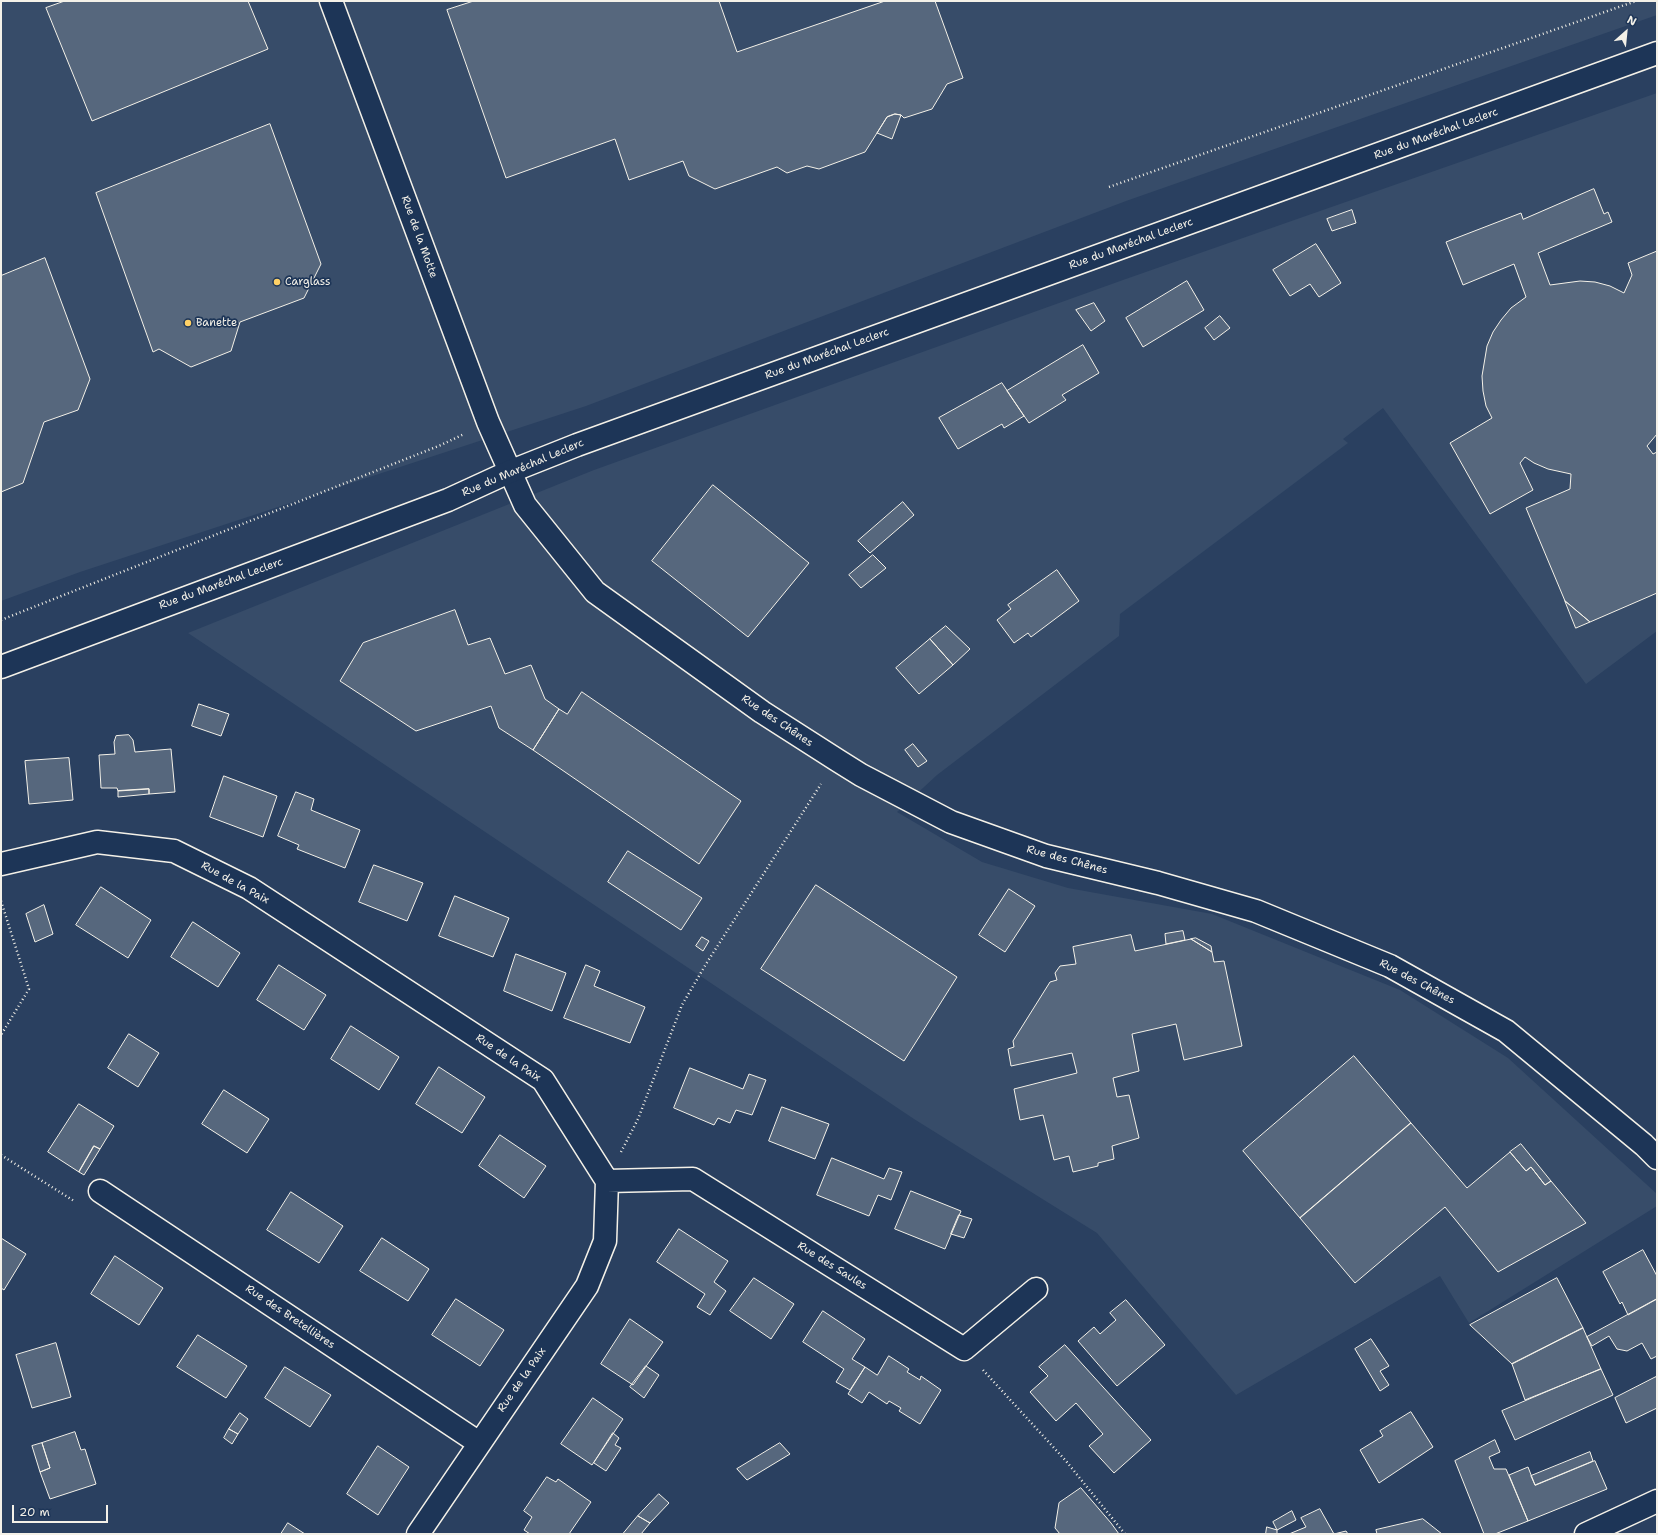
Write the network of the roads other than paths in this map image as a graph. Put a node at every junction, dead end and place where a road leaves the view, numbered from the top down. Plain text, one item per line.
1 (330, 1) edge
2 (1657, 53) edge
3 (510, 472) junction
4 (1, 666) edge
5 (1, 864) edge
6 (1657, 1158) edge
7 (607, 1181) junction
8 (100, 1191) road end
9 (1036, 1288) dead end
10 (479, 1442) junction
11 (1657, 1501) edge
12 (418, 1534) edge
13 (1586, 1534) edge

1 - 3 street, Rue de la Motte
2 - 3 street, Rue du Maréchal Leclerc
3 - 4 street, Rue du Maréchal Leclerc
3 - 6 street, Rue des Chênes
5 - 7 street, Rue de la Paix
7 - 9 street, Rue des Saules
7 - 10 street, Rue de la Paix
8 - 10 street, Rue des Bretellières
10 - 12 street, Rue de la Paix
11 - 13 street

